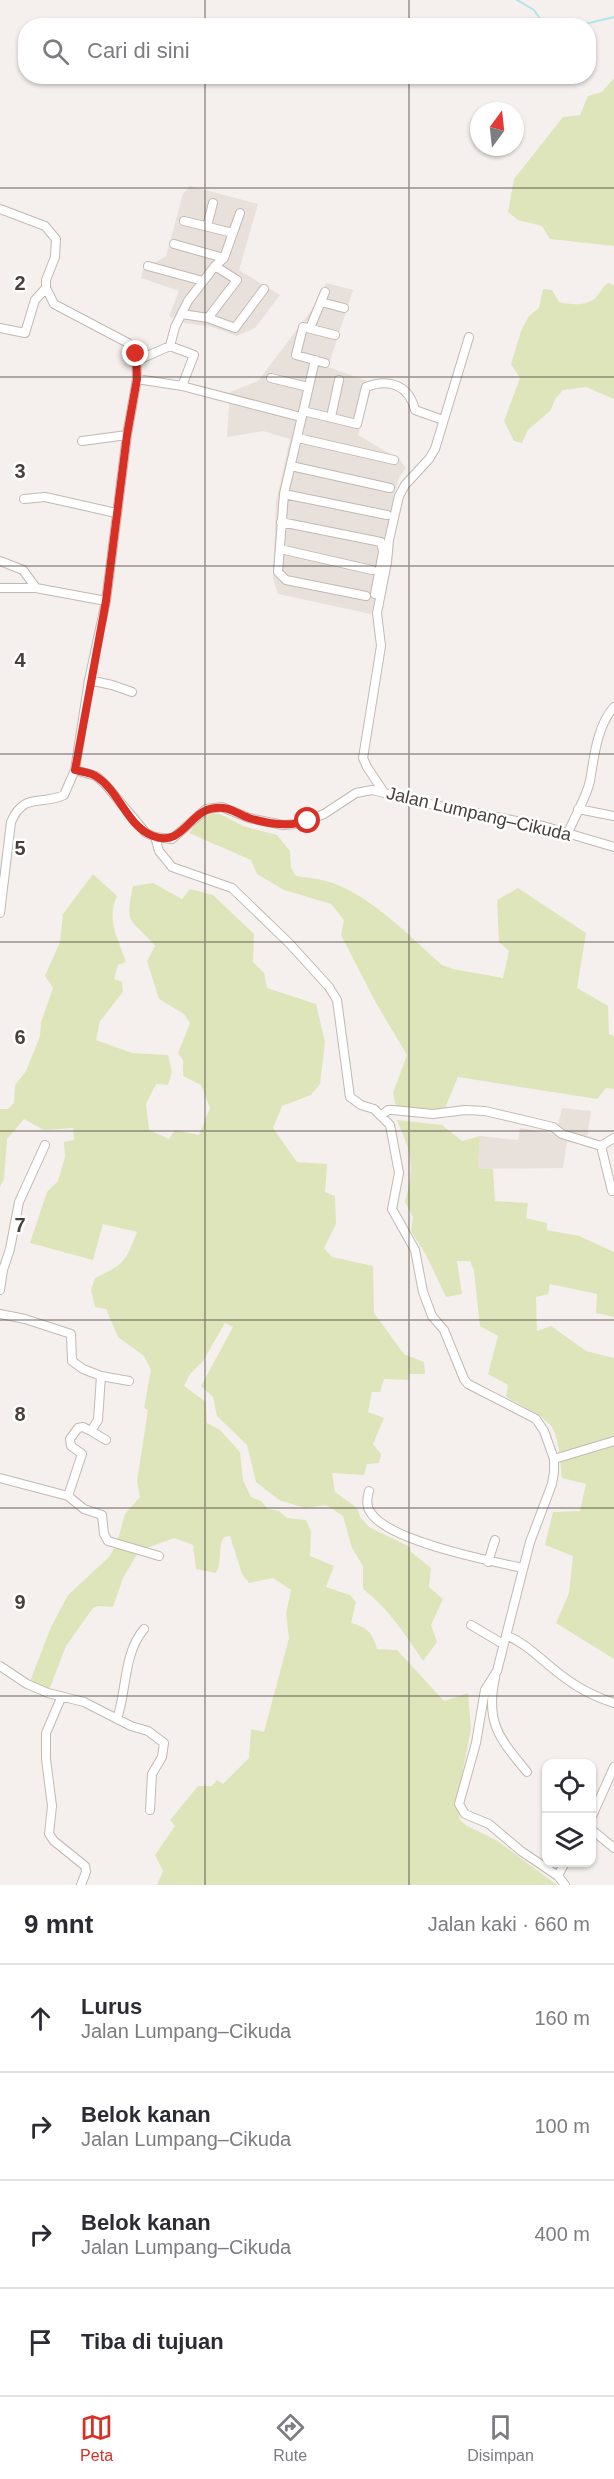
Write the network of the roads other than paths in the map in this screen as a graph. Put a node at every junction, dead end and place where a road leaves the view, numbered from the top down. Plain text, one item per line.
1 (213, 203) dead end
2 (0, 209) edge
3 (240, 213) dead end
4 (184, 220) dead end
5 (207, 226) junction
6 (233, 233) junction
7 (174, 244) dead end
8 (224, 258) junction
9 (148, 266) dead end
10 (214, 266) junction
11 (203, 281) junction
12 (46, 288) junction
13 (264, 289) dead end
14 (325, 292) dead end
15 (321, 302) junction
16 (344, 308) dead end
17 (182, 314) junction
18 (208, 318) junction
19 (0, 328) edge
20 (310, 328) junction
21 (335, 335) dead end
22 (469, 338) dead end
23 (170, 346) junction
24 (138, 360) junction
25 (315, 360) junction
26 (325, 363) dead end
27 (271, 378) dead end
28 (137, 379) junction
29 (339, 380) dead end
30 (182, 386) junction
31 (308, 387) junction
32 (302, 414) junction
33 (331, 417) junction
34 (443, 420) junction
35 (127, 435) junction
36 (298, 438) junction
37 (82, 441) dead end
38 (394, 460) dead end
39 (291, 466) junction
40 (390, 488) dead end
41 (284, 494) junction
42 (24, 499) dead end
43 (116, 513) junction
44 (387, 515) dead end
45 (281, 522) junction
46 (280, 549) junction
47 (0, 561) edge
48 (372, 570) dead end
49 (0, 588) edge
50 (36, 588) junction
51 (366, 596) dead end
52 (106, 601) junction
53 (377, 607) junction
54 (89, 680) junction
55 (132, 692) dead end
56 (614, 707) edge
57 (75, 770) junction
58 (383, 791) junction
59 (578, 809) junction
60 (614, 816) edge
61 (568, 833) junction
62 (155, 837) junction
63 (614, 847) edge
64 (0, 913) edge
65 (382, 1115) junction
66 (614, 1138) edge
67 (45, 1145) dead end
68 (602, 1146) junction
69 (612, 1191) dead end
70 (0, 1290) edge
71 (0, 1314) edge
72 (100, 1376) junction
73 (129, 1381) dead end
74 (91, 1431) junction
75 (106, 1440) dead end
76 (614, 1441) edge
77 (554, 1459) junction
78 (0, 1479) edge
79 (369, 1491) dead end
80 (68, 1496) junction
81 (495, 1540) dead end
82 (159, 1557) dead end
83 (488, 1562) junction
84 (523, 1568) junction
85 (471, 1625) dead end
86 (144, 1629) dead end
87 (505, 1640) junction
88 (0, 1666) edge
89 (497, 1671) junction
90 (62, 1698) junction
91 (614, 1703) edge
92 (117, 1719) junction
93 (614, 1767) edge
94 (527, 1772) dead end
95 (150, 1810) dead end
96 (592, 1813) edge
97 (596, 1834) edge
98 (614, 1848) edge
99 (564, 1867) edge
100 (558, 1876) junction
101 (81, 1885) edge
102 (565, 1885) edge

1 - 5 street
2 - 12 street
3 - 6 street
4 - 5 street
5 - 6 street
6 - 8 street
7 - 8 street
8 - 10 street
9 - 11 street
10 - 11 street
10 - 18 street
11 - 17 street
12 - 19 street
12 - 24 street
13 - 18 street
14 - 15 street
15 - 16 street
15 - 20 street
17 - 18 street
17 - 23 street
20 - 21 street
20 - 25 street
22 - 34 street
23 - 24 street
23 - 30 street
24 - 28 street
25 - 26 street
25 - 31 street
27 - 31 street
28 - 30 street
28 - 35 street
29 - 33 street
30 - 32 street
31 - 32 street
32 - 33 street
32 - 36 street
33 - 34 street
34 - 53 street
35 - 37 street
35 - 43 street
36 - 38 street
36 - 39 street
39 - 40 street
39 - 41 street
41 - 44 street
41 - 45 street
42 - 43 street
43 - 52 street
45 - 46 street
45 - 53 street
46 - 48 street
46 - 51 street
47 - 50 street
49 - 50 street
50 - 52 street
52 - 54 street
53 - 58 street
54 - 55 street
54 - 57 street
56 - 59 street
57 - 62 street
57 - 64 street
58 - 61 street, Jalan Lumpang–Cikuda
58 - 62 street, Jalan Lumpang–Cikuda
59 - 60 street
59 - 61 street
61 - 63 street, Jalan Lumpang–Cikuda
62 - 65 street
65 - 68 street
65 - 77 street
66 - 68 street
67 - 70 street
68 - 69 street
71 - 72 street
72 - 73 street
72 - 74 street
74 - 75 street
74 - 80 street
76 - 77 street
77 - 84 street
78 - 80 street
79 - 83 street
80 - 82 street
81 - 83 street
83 - 84 street
84 - 87 street
85 - 87 street
86 - 92 street
87 - 89 street
87 - 91 street
88 - 90 street
89 - 94 street
89 - 100 street
90 - 92 street
90 - 101 street
92 - 95 street
93 - 96 street
97 - 98 street
99 - 100 street
100 - 102 street

